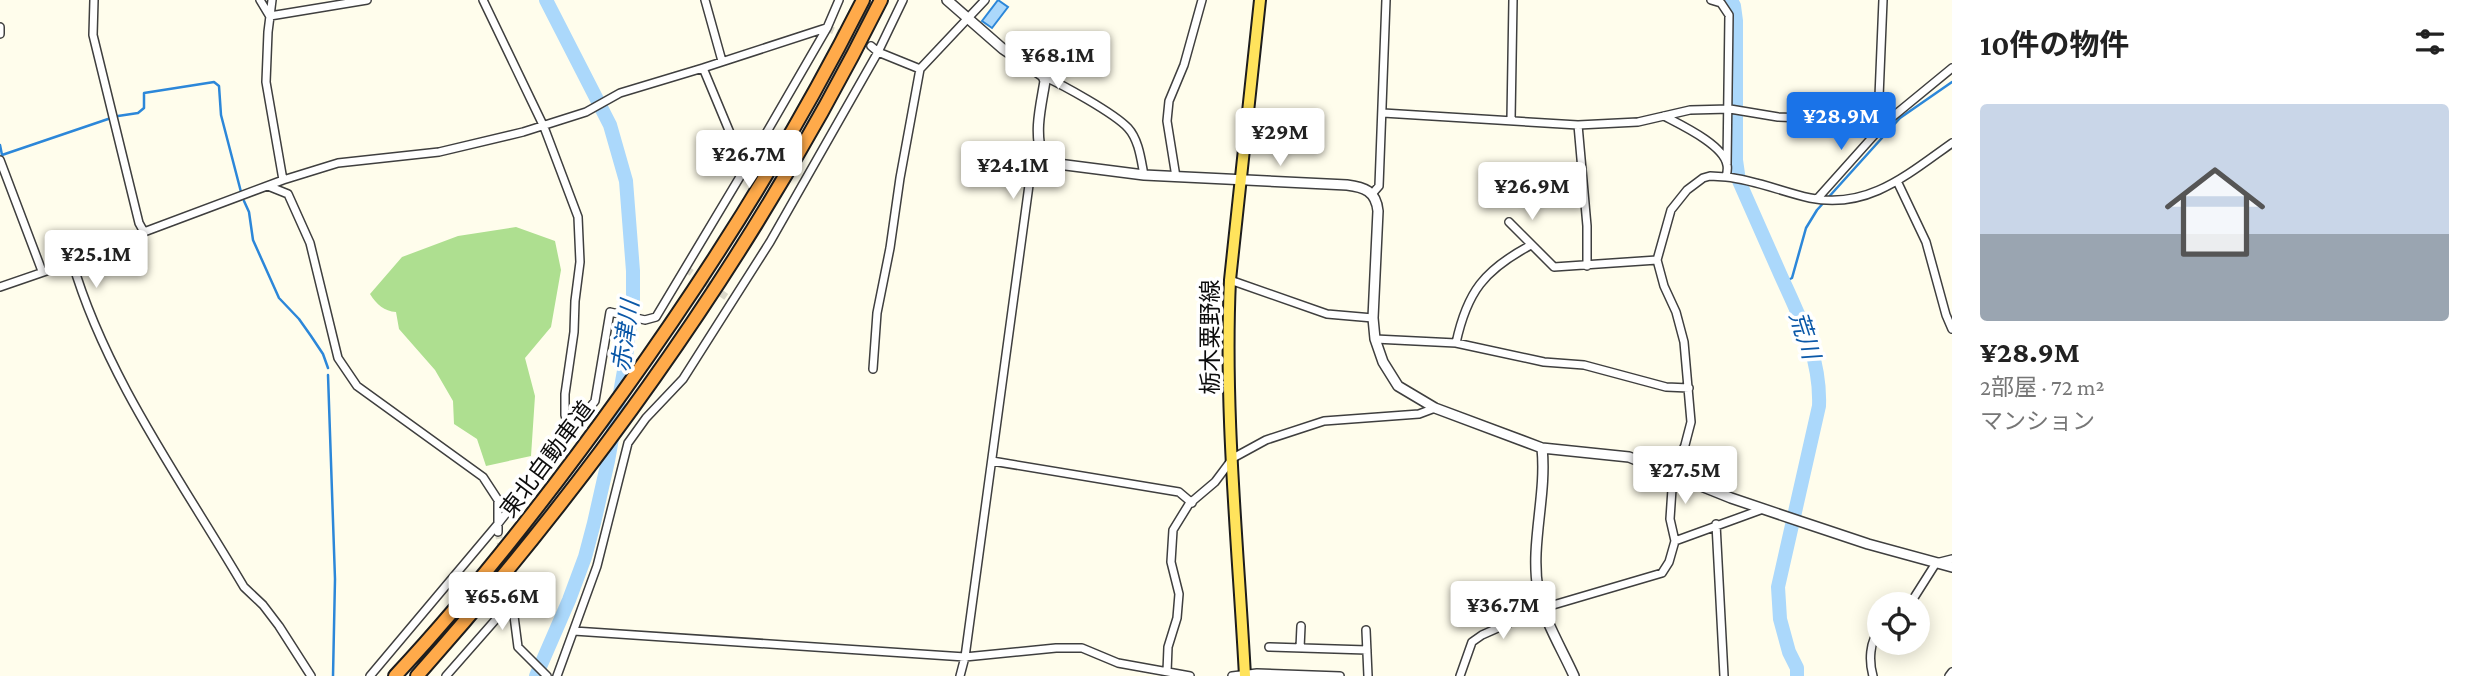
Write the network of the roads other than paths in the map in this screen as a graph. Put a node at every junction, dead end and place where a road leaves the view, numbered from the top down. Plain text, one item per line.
1 (94, 0) edge
2 (260, 0) edge
3 (272, 0) edge
4 (367, 0) edge
5 (483, 0) edge
6 (705, 0) edge
7 (839, 0) edge
8 (863, 0) edge
9 (881, 0) edge
10 (903, 0) edge
11 (947, 0) edge
12 (985, 0) edge
13 (1202, 0) edge
14 (1260, 0) edge
15 (1386, 0) edge
16 (1513, 0) edge
17 (1711, 0) edge
18 (1883, 0) edge
19 (270, 16) junction
20 (968, 20) junction
21 (0, 27) edge
22 (827, 28) junction
23 (0, 34) edge
24 (875, 49) junction
25 (722, 61) junction
26 (704, 68) junction
27 (1952, 68) edge
28 (920, 69) junction
29 (1043, 76) junction
30 (1730, 109) junction
31 (1384, 113) junction
32 (1664, 116) junction
33 (1511, 119) junction
34 (1881, 122) junction
35 (1578, 125) junction
36 (544, 127) junction
37 (1952, 143) edge
38 (1042, 156) junction
39 (0, 160) edge
40 (1727, 164) junction
41 (746, 169) junction
42 (1144, 175) junction
43 (1176, 177) junction
44 (1726, 177) junction
45 (283, 180) junction
46 (1240, 181) junction
47 (1897, 181) junction
48 (267, 186) junction
49 (1372, 194) junction
50 (1817, 199) junction
51 (1509, 222) dead end
52 (144, 232) junction
53 (1531, 245) junction
54 (1657, 260) junction
55 (72, 261) junction
56 (1587, 266) junction
57 (42, 271) junction
58 (1230, 280) junction
59 (0, 287) edge
60 (1373, 318) junction
61 (1952, 329) edge
62 (1375, 339) junction
63 (1456, 343) junction
64 (873, 369) dead end
65 (1689, 388) junction
66 (1435, 408) junction
67 (570, 432) junction
68 (1542, 448) junction
69 (1233, 458) junction
70 (992, 461) junction
71 (1674, 474) junction
72 (1192, 503) junction
73 (1763, 509) junction
74 (1716, 524) junction
75 (497, 529) junction
76 (1675, 541) junction
77 (1952, 559) edge
78 (1936, 564) junction
79 (1952, 567) edge
80 (1918, 592) edge
81 (1543, 608) junction
82 (1301, 626) dead end
83 (1366, 630) dead end
84 (574, 631) junction
85 (1269, 647) dead end
86 (1300, 648) junction
87 (1367, 650) junction
88 (1871, 655) edge
89 (965, 657) junction
90 (1167, 672) junction
91 (1245, 675) edge
92 (311, 676) edge
93 (370, 676) edge
94 (395, 676) edge
95 (417, 676) edge
96 (446, 676) edge
97 (547, 676) edge
98 (557, 676) edge
99 (960, 676) edge
100 (1190, 676) edge
101 (1232, 676) edge
102 (1340, 676) edge
103 (1368, 676) edge
104 (1460, 676) edge
105 (1574, 676) edge
106 (1724, 676) edge
107 (1873, 676) edge

1 - 52 street
2 - 19 street
3 - 19 street
4 - 19 street
5 - 36 street
6 - 25 street
7 - 22 street
8 - 94 highway, 東北自動車道
9 - 95 highway, 東北自動車道
10 - 24 street
11 - 20 street
12 - 20 street
13 - 43 street
14 - 46 main road, 栃木粟野線
15 - 31 street
16 - 33 street
17 - 30 street
18 - 34 street
19 - 45 street
20 - 28 street
20 - 29 street
21 - 23 street
22 - 25 street
22 - 41 street
24 - 28 street
24 - 84 street
25 - 26 street
26 - 36 street
26 - 41 street
27 - 34 street
28 - 64 street
29 - 38 street
29 - 42 street
30 - 32 street
30 - 34 street
30 - 40 street
31 - 33 street
31 - 49 street
32 - 35 street
32 - 40 street
33 - 35 street
34 - 50 street
35 - 56 street
36 - 45 street
36 - 67 street
37 - 47 street
38 - 42 street
38 - 70 street
39 - 57 street
40 - 44 street
41 - 67 street
42 - 43 street
43 - 46 street
44 - 50 street
44 - 54 street
45 - 48 street
46 - 49 street
46 - 58 main road, 栃木粟野線
47 - 50 street
47 - 61 street
48 - 52 street
48 - 75 street
49 - 60 street
51 - 53 street
52 - 55 street
53 - 56 street
53 - 63 street
54 - 56 street
54 - 65 street
55 - 57 street
55 - 92 street
57 - 59 street
58 - 60 street
58 - 69 main road, 栃木粟野線
60 - 62 street
62 - 63 street
62 - 66 street
63 - 65 street
65 - 71 street
66 - 68 street
66 - 69 street
67 - 75 street
68 - 71 street
68 - 81 street
69 - 72 street
69 - 91 main road, 栃木粟野線
70 - 72 street
70 - 89 street
71 - 73 street
71 - 76 street
72 - 90 street
73 - 74 street
73 - 78 street
74 - 76 street
74 - 106 street
75 - 93 street
76 - 81 street
77 - 78 street
78 - 79 street
78 - 80 street
81 - 104 street
81 - 105 street
82 - 86 street
83 - 87 street
84 - 89 street
84 - 98 street
85 - 86 street
86 - 87 street
87 - 103 street
88 - 107 street
89 - 90 street
89 - 99 street
90 - 100 street
91 - 101 street
91 - 102 street
96 - 97 street

